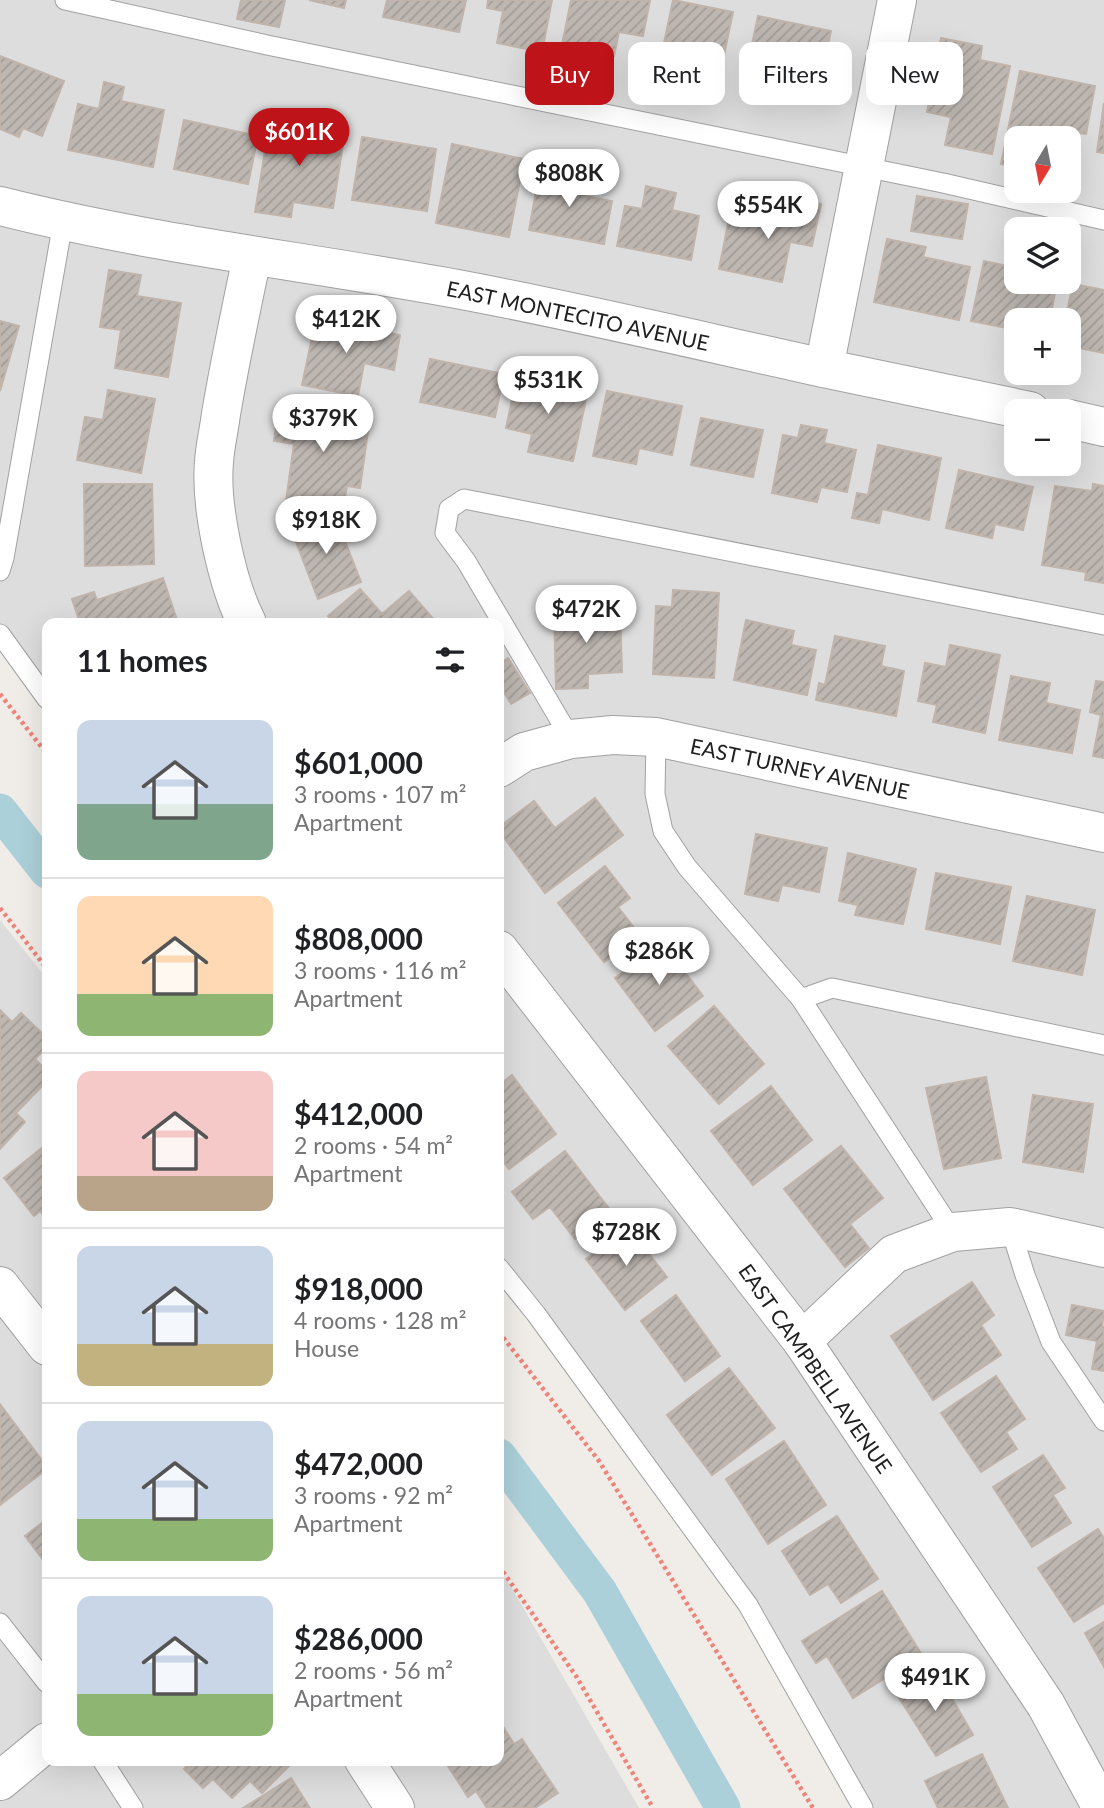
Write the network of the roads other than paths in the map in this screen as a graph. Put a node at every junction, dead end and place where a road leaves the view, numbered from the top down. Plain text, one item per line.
1 (65, 0) edge
2 (897, 0) edge
3 (864, 167) junction
4 (0, 206) edge
5 (1104, 220) edge
6 (63, 222) junction
7 (252, 257) junction
8 (824, 368) junction
9 (1004, 406) edge
10 (1081, 422) edge
11 (1104, 427) edge
12 (0, 571) edge
13 (244, 618) edge
14 (500, 618) edge
15 (504, 624) edge
16 (1104, 625) edge
17 (0, 634) edge
18 (42, 692) edge
19 (656, 737) junction
20 (571, 739) junction
21 (504, 765) edge
22 (1104, 833) edge
23 (504, 956) edge
24 (802, 999) junction
25 (1104, 1045) edge
26 (1010, 1227) junction
27 (953, 1232) junction
28 (1104, 1248) edge
29 (504, 1274) edge
30 (0, 1286) edge
31 (42, 1340) edge
32 (802, 1341) junction
33 (1104, 1421) edge
34 (0, 1623) edge
35 (42, 1677) edge
36 (42, 1746) edge
37 (106, 1766) edge
38 (368, 1766) edge
39 (0, 1781) edge
40 (133, 1808) edge
41 (395, 1808) edge
42 (863, 1808) edge
43 (1102, 1808) edge

1 - 3 lane
2 - 3 street
3 - 5 lane
3 - 8 street
4 - 6 street, EAST MONTECITO AVENUE
6 - 7 street, EAST MONTECITO AVENUE
6 - 12 lane
7 - 8 street, EAST MONTECITO AVENUE
7 - 13 street
8 - 9 street, EAST MONTECITO AVENUE
10 - 11 street
14 - 16 lane
15 - 20 lane
17 - 18 lane
19 - 20 street, EAST TURNEY AVENUE
19 - 22 street, EAST TURNEY AVENUE
19 - 24 lane
20 - 21 street, EAST TURNEY AVENUE
23 - 32 street, EAST CAMPBELL AVENUE
24 - 25 lane
24 - 27 lane
26 - 27 street
26 - 28 street
26 - 33 lane
27 - 32 street
29 - 42 lane
30 - 31 street
32 - 43 street, EAST CAMPBELL AVENUE
34 - 35 lane
36 - 39 street
37 - 40 lane
38 - 41 street

